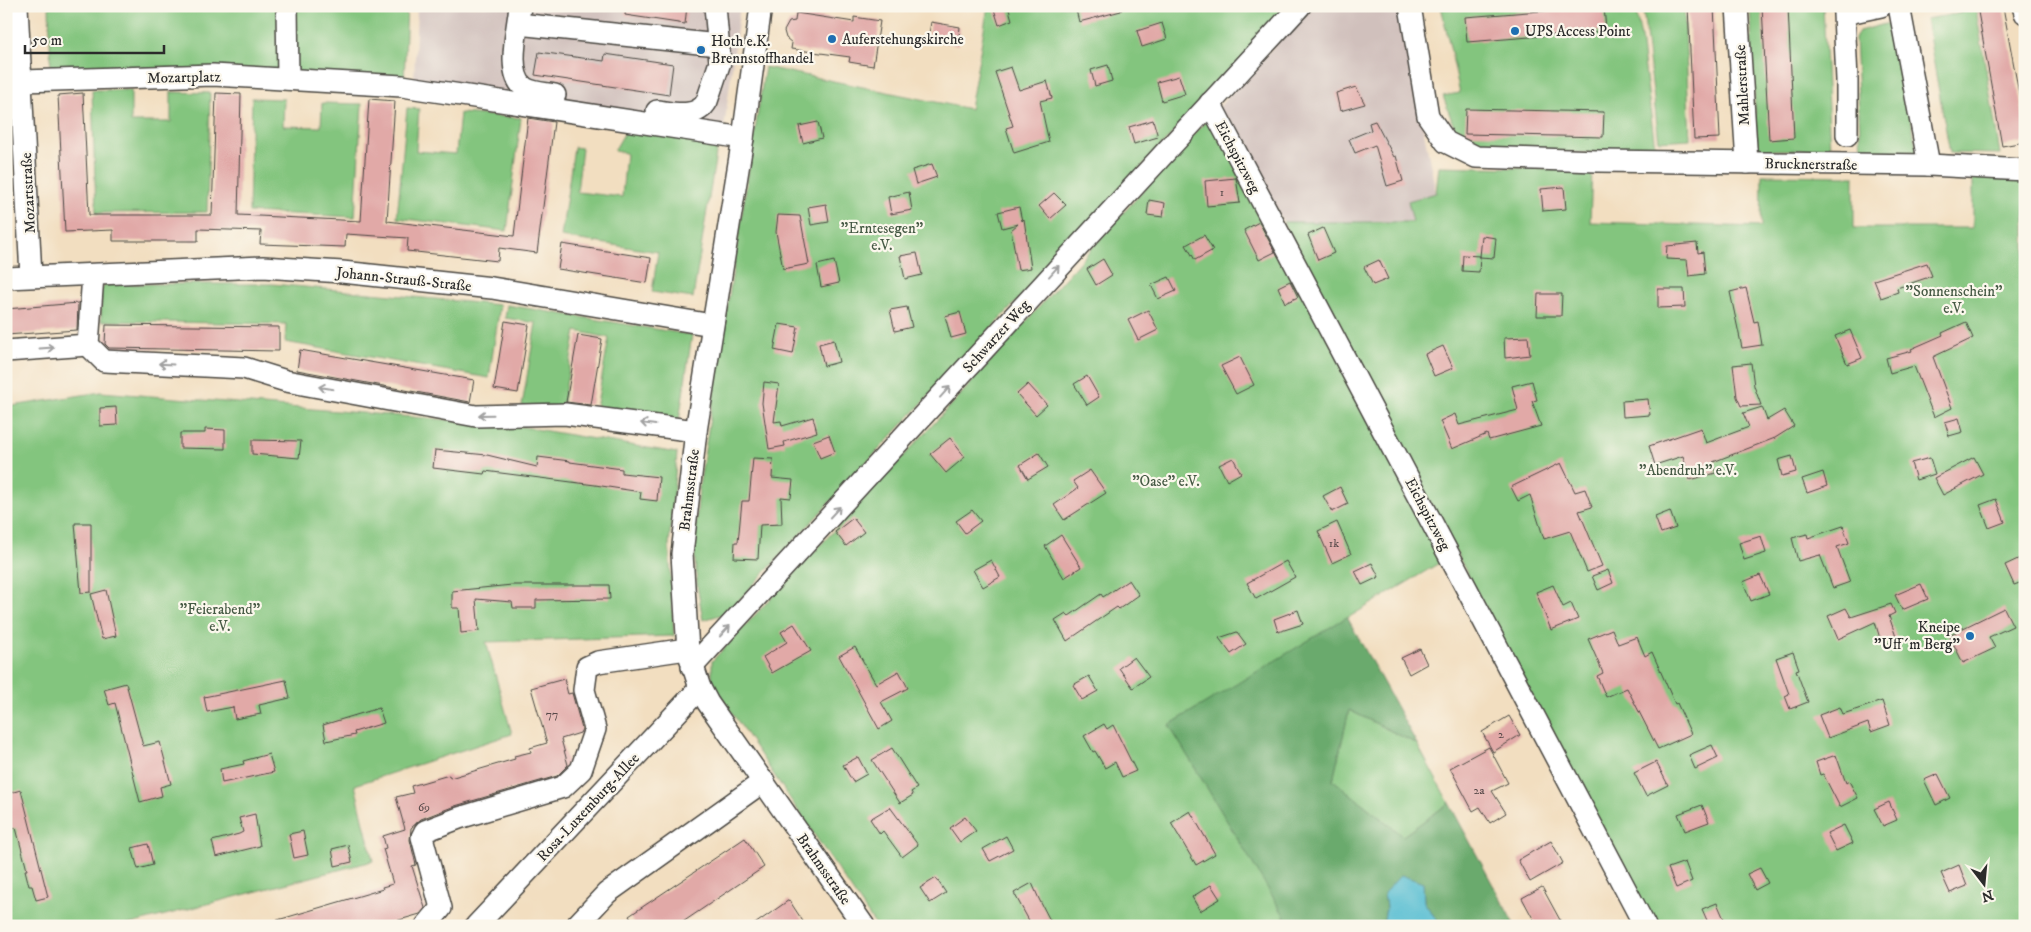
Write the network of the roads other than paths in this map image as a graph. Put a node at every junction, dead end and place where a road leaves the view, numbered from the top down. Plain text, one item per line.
1 (17, 6) edge
2 (287, 6) edge
3 (715, 6) edge
4 (761, 6) edge
5 (1300, 6) edge
6 (1410, 6) edge
7 (1736, 6) edge
8 (1881, 6) edge
9 (1898, 6) edge
10 (2023, 6) edge
11 (1843, 10) edge
12 (2025, 13) edge
13 (519, 15) edge
14 (719, 54) junction
15 (752, 67) junction
16 (288, 79) junction
17 (23, 81) junction
18 (1210, 103) junction
19 (1847, 135) dead end
20 (743, 138) junction
21 (1747, 163) junction
22 (1929, 165) junction
23 (2025, 170) edge
24 (93, 275) junction
25 (31, 276) junction
26 (6, 278) edge
27 (712, 324) junction
28 (88, 345) junction
29 (6, 351) edge
30 (696, 431) junction
31 (690, 659) junction
32 (700, 688) junction
33 (764, 781) junction
34 (426, 926) edge
35 (476, 926) edge
36 (576, 926) edge
37 (864, 926) edge
38 (1645, 926) edge

1 - 17 street
2 - 16 street
3 - 14 street
4 - 15 street, Brahmsstraße
5 - 18 street, Schwarzer Weg
6 - 21 street, Brucknerstraße
7 - 21 street, Mahlerstraße
8 - 11 street
9 - 22 street
10 - 12 street
11 - 19 street
13 - 14 street
13 - 14 street
14 - 15 street
15 - 20 street, Brahmsstraße
16 - 17 street, Mozartplatz
16 - 20 street, Mozartplatz
17 - 25 street, Mozartstraße
31 -> 18 street, Schwarzer Weg
18 - 38 street, Eichspitzweg
20 - 27 street, Brahmsstraße
21 - 22 street, Brucknerstraße
22 - 23 street, Brucknerstraße
24 - 25 street, Johann-Strauß-Straße
24 - 27 street, Johann-Strauß-Straße
24 - 28 street
25 - 26 street, Johann-Strauß-Straße
27 - 30 street, Brahmsstraße
29 -> 28 street
30 -> 28 street
30 - 31 street, Brahmsstraße
31 - 32 street, Brahmsstraße
31 - 34 street
32 - 33 street, Brahmsstraße
32 - 35 street, Rosa-Luxemburg-Allee
33 - 36 street
33 - 37 street, Brahmsstraße

